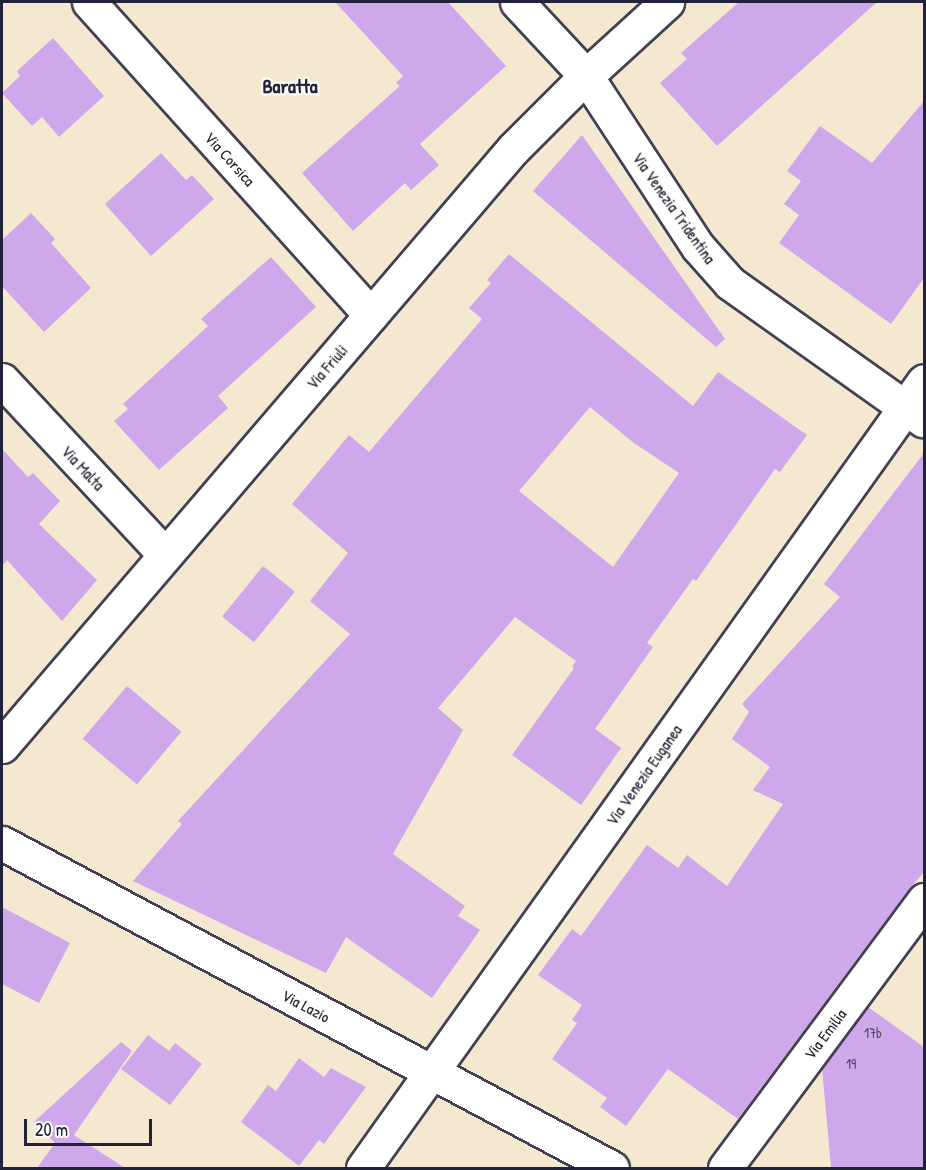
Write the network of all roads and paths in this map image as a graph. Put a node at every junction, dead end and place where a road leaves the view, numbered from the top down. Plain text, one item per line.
1 (89, 2) edge
2 (517, 2) edge
3 (667, 2) edge
4 (586, 76) junction
5 (371, 315) junction
6 (2, 380) edge
7 (924, 381) edge
8 (915, 414) edge
9 (165, 555) junction
10 (2, 746) edge
11 (2, 843) edge
12 (924, 900) edge
13 (433, 1073) junction
14 (363, 1168) edge
15 (612, 1168) edge
16 (725, 1168) edge

1 - 5 street, Via Corsica
2 - 4 street, Via Venezia Tridentina
3 - 4 street, Via Friuli
4 - 5 street, Via Friuli
4 - 8 street, Via Venezia Tridentina
5 - 9 street, Via Friuli
6 - 9 street, Via Malta
7 - 8 street, Via Venezia Euganea
8 - 13 street, Via Venezia Euganea
9 - 10 street, Via Friuli
11 - 13 street, Via Lazio
12 - 16 street, Via Emilia
13 - 14 street, Via Venezia Euganea
13 - 15 street, Via Lazio

